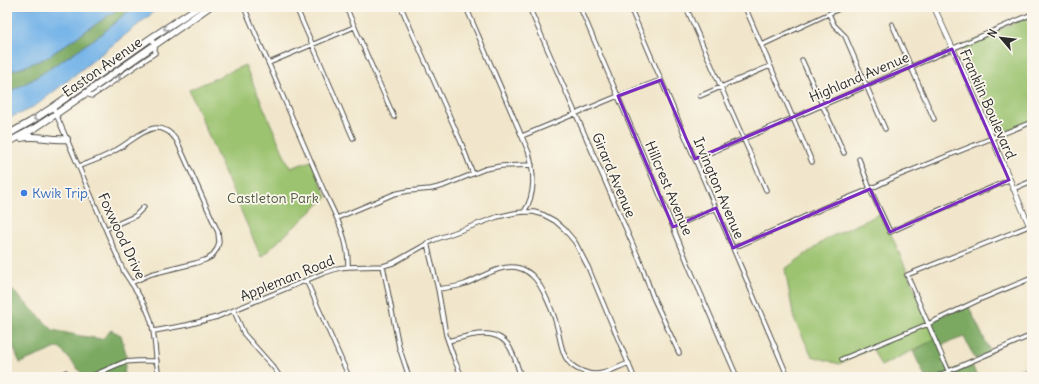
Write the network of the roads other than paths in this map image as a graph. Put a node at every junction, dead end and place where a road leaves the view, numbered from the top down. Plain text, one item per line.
1 (198, 7) edge
2 (209, 7) edge
3 (244, 7) edge
4 (296, 7) edge
5 (346, 7) edge
6 (401, 7) edge
7 (466, 7) edge
8 (529, 7) edge
9 (580, 7) edge
10 (630, 7) edge
11 (686, 7) edge
12 (745, 7) edge
13 (844, 7) edge
14 (934, 7) edge
15 (829, 14) junction
16 (1032, 14) edge
17 (892, 24) dead end
18 (354, 27) junction
19 (150, 38) junction
20 (155, 45) junction
21 (312, 45) junction
22 (762, 45) junction
23 (952, 49) junction
24 (802, 60) dead end
25 (116, 62) junction
26 (269, 63) junction
27 (770, 66) junction
28 (911, 67) junction
29 (118, 70) junction
30 (661, 80) junction
31 (866, 86) junction
32 (721, 87) junction
33 (85, 93) junction
34 (618, 96) junction
35 (700, 96) dead end
36 (822, 105) junction
37 (52, 107) junction
38 (56, 114) junction
39 (576, 114) junction
40 (394, 117) dead end
41 (793, 118) junction
42 (934, 119) dead end
43 (1032, 122) edge
44 (886, 129) dead end
45 (7, 135) edge
46 (522, 136) junction
47 (353, 138) dead end
48 (991, 138) junction
49 (15, 139) junction
50 (67, 139) junction
51 (743, 139) junction
52 (7, 142) edge
53 (844, 153) dead end
54 (695, 159) junction
55 (859, 159) dead end
56 (812, 162) dead end
57 (532, 165) junction
58 (79, 166) junction
59 (473, 174) junction
60 (1009, 180) junction
61 (1032, 181) edge
62 (870, 189) junction
63 (1014, 189) junction
64 (766, 190) dead end
65 (144, 207) dead end
66 (716, 208) junction
67 (524, 212) junction
68 (337, 218) junction
69 (1029, 226) junction
70 (673, 227) junction
71 (106, 229) junction
72 (1032, 232) edge
73 (427, 243) junction
74 (733, 248) junction
75 (383, 266) junction
76 (348, 267) junction
77 (1032, 278) edge
78 (306, 280) junction
79 (131, 283) junction
80 (438, 289) junction
81 (234, 311) junction
82 (928, 324) junction
83 (154, 331) junction
84 (1032, 335) edge
85 (448, 341) junction
86 (679, 353) dead end
87 (842, 359) dead end
88 (156, 361) junction
89 (628, 363) junction
90 (949, 371) junction
91 (66, 372) dead end
92 (54, 377) edge
93 (89, 377) edge
94 (159, 377) edge
95 (280, 377) edge
96 (349, 377) edge
97 (409, 377) edge
98 (462, 377) edge
99 (521, 377) edge
100 (634, 377) edge
101 (737, 377) edge
102 (788, 377) edge
103 (935, 377) edge
104 (951, 377) edge

1 -> 19 main road, Easton Avenue
2 - 20 main road, Easton Avenue
3 - 26 street
4 - 21 street
5 - 18 street
6 - 59 street
7 - 46 street
8 - 39 street, Girard Avenue
9 - 34 street, Hillcrest Avenue
10 - 30 street, Irvington Avenue
11 - 32 street
12 - 22 street
13 - 15 street
14 - 23 street, Franklin Boulevard
15 - 22 street
15 - 31 street
16 - 23 street, Highland Avenue
17 - 28 street
18 - 21 street
18 - 40 street
19 - 20 street
19 - 25 main road, Easton Avenue
20 - 29 main road, Easton Avenue
33 -> 20 street
21 - 26 street
21 - 47 street
22 - 27 street
23 - 28 street, Highland Avenue
23 - 48 street, Franklin Boulevard
24 - 36 street
25 - 29 street
25 - 37 main road, Easton Avenue
26 - 68 street
27 - 32 street
27 - 41 street
28 - 31 street, Highland Avenue
28 - 42 street
29 - 33 main road, Easton Avenue
30 - 34 street
30 - 54 street, Irvington Avenue
31 - 36 street, Highland Avenue
31 - 44 street
32 - 35 street
32 - 51 street
33 - 38 main road, Easton Avenue
34 - 39 street
34 - 70 street, Hillcrest Avenue
36 - 41 street, Highland Avenue
36 - 53 street
37 - 38 street, Foxwood Drive
37 -> 45 main road, Easton Avenue
38 - 49 main road, Easton Avenue
38 - 50 street, Foxwood Drive
39 - 46 street
39 - 86 street, Girard Avenue
41 - 51 street, Highland Avenue
41 - 56 street
43 - 48 street
46 - 57 street
48 - 60 street, Franklin Boulevard
48 - 62 street
49 - 50 main road
49 - 52 main road, Easton Avenue
50 - 58 street, Foxwood Drive
51 - 54 street, Highland Avenue
51 - 64 street
54 - 66 street, Irvington Avenue
55 - 62 street
57 - 59 street
57 - 67 street
58 - 71 street, Foxwood Drive
58 - 79 street
59 - 68 street
60 - 62 street
60 - 63 street, Franklin Boulevard
61 - 63 street
62 - 74 street
63 - 69 street, Franklin Boulevard
65 - 71 street
66 - 70 street
66 - 74 street, Irvington Avenue
67 - 73 street, Appleman Road
67 - 89 street, Appleman Road
68 - 76 street
69 - 72 street, Franklin Boulevard
69 - 82 street
70 - 101 street, Hillcrest Avenue
71 - 79 street, Foxwood Drive
73 - 75 street, Appleman Road
73 - 80 street
74 - 102 street, Irvington Avenue
75 - 76 street, Appleman Road
75 - 97 street
76 - 78 street, Appleman Road
77 - 82 street
78 - 81 street, Appleman Road
78 - 96 street
79 - 83 street, Foxwood Drive
80 - 85 street
80 - 89 street
81 - 83 street, Appleman Road
81 - 95 street
82 - 87 street
82 - 90 street
83 - 88 street, Foxwood Drive
84 - 90 street
85 - 98 street
85 - 99 street
88 - 93 street
88 - 94 street, Foxwood Drive
89 - 100 street, Appleman Road
90 - 103 street
90 - 104 street
91 - 92 street

